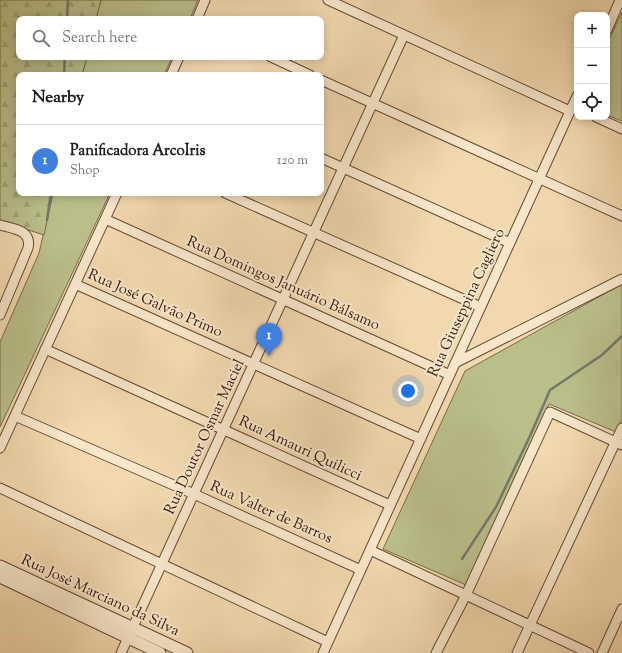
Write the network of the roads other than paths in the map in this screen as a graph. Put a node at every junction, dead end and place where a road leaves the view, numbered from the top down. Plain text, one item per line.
1 (206, 0) edge
2 (328, 0) edge
3 (620, 0) edge
4 (198, 16) edge
5 (610, 23) edge
6 (404, 35) junction
7 (178, 60) edge
8 (278, 60) edge
9 (172, 72) edge
10 (304, 72) edge
11 (324, 81) edge
12 (372, 104) junction
13 (573, 109) edge
14 (602, 120) edge
15 (622, 129) edge
16 (324, 159) edge
17 (343, 168) junction
18 (539, 178) junction
19 (116, 196) edge
20 (232, 196) edge
21 (622, 216) edge
22 (105, 219) junction
23 (0, 225) edge
24 (314, 232) junction
25 (510, 243) junction
26 (622, 279) edge
27 (75, 284) junction
28 (4, 292) edge
29 (283, 299) junction
30 (481, 307) junction
31 (0, 315) edge
32 (45, 349) junction
33 (455, 363) junction
34 (254, 364) junction
35 (450, 375) junction
36 (15, 416) junction
37 (622, 428) edge
38 (224, 429) junction
39 (421, 439) junction
40 (619, 443) edge
41 (0, 448) edge
42 (0, 488) edge
43 (194, 494) junction
44 (390, 505) junction
45 (370, 550) junction
46 (162, 564) junction
47 (0, 566) edge
48 (361, 570) junction
49 (1, 580) edge
50 (466, 595) junction
51 (622, 609) edge
52 (530, 625) junction
53 (133, 627) junction
54 (128, 638) junction
55 (328, 642) junction
56 (121, 653) edge
57 (160, 653) edge
58 (187, 653) edge
59 (323, 653) edge
60 (436, 653) edge
61 (517, 653) edge
62 (589, 653) edge
63 (602, 653) edge

1 - 4 street
2 - 6 street
3 - 5 street
6 - 12 street, Rua Doutor Osmar Maciel
6 - 13 street
7 - 9 street
8 - 10 street
11 - 12 street
12 - 17 street, Rua Doutor Osmar Maciel
12 - 18 street
13 - 18 street, Rua Giuseppina Cagliero
14 - 15 street
16 - 17 street
17 - 24 street, Rua Doutor Osmar Maciel
17 - 25 street
18 - 21 street
18 - 25 street, Rua Giuseppina Cagliero
19 - 22 street
20 - 24 street
22 - 27 street
22 - 29 street, Rua Domingos Januário Bálsamo
23 - 28 street
24 - 29 street, Rua Doutor Osmar Maciel
24 - 30 street
25 - 30 street, Rua Giuseppina Cagliero
26 - 33 street
27 - 32 street
27 - 34 street, Rua José Galvão Primo
28 - 31 street
29 - 34 street, Rua Doutor Osmar Maciel
29 - 35 street, Rua Domingos Januário Bálsamo
30 - 33 street, Rua Giuseppina Cagliero
32 - 36 street
32 - 38 street, Rua Amauri Quilicci
33 - 35 street, Rua Giuseppina Cagliero
34 - 38 street, Rua Doutor Osmar Maciel
34 - 39 street, Rua José Galvão Primo
35 - 39 street, Rua Giuseppina Cagliero
36 - 41 street
36 - 43 street, Rua Valter de Barros
37 - 40 street
38 - 43 street, Rua Doutor Osmar Maciel
38 - 44 street, Rua Amauri Quilicci
39 - 44 street, Rua Giuseppina Cagliero
40 - 50 street
40 - 52 street
42 - 46 street
43 - 46 street, Rua Doutor Osmar Maciel
43 - 48 street, Rua Valter de Barros
44 - 45 street, Rua Giuseppina Cagliero
45 - 48 street, Rua Giuseppina Cagliero
45 - 50 street
46 - 53 street, Rua Doutor Osmar Maciel
46 - 55 street
47 - 53 street, Rua José Marciano da Silva
48 - 55 street, Rua Giuseppina Cagliero
49 - 54 street, Rua José Marciano da Silva
50 - 52 street
50 - 60 street
51 - 63 street
52 - 61 street
52 - 62 street
53 - 54 street, Rua Doutor Osmar Maciel
53 - 58 street, Rua José Marciano da Silva
54 - 56 street, Rua Doutor Osmar Maciel
54 - 57 street, Rua José Marciano da Silva
55 - 59 street, Rua Giuseppina Cagliero

